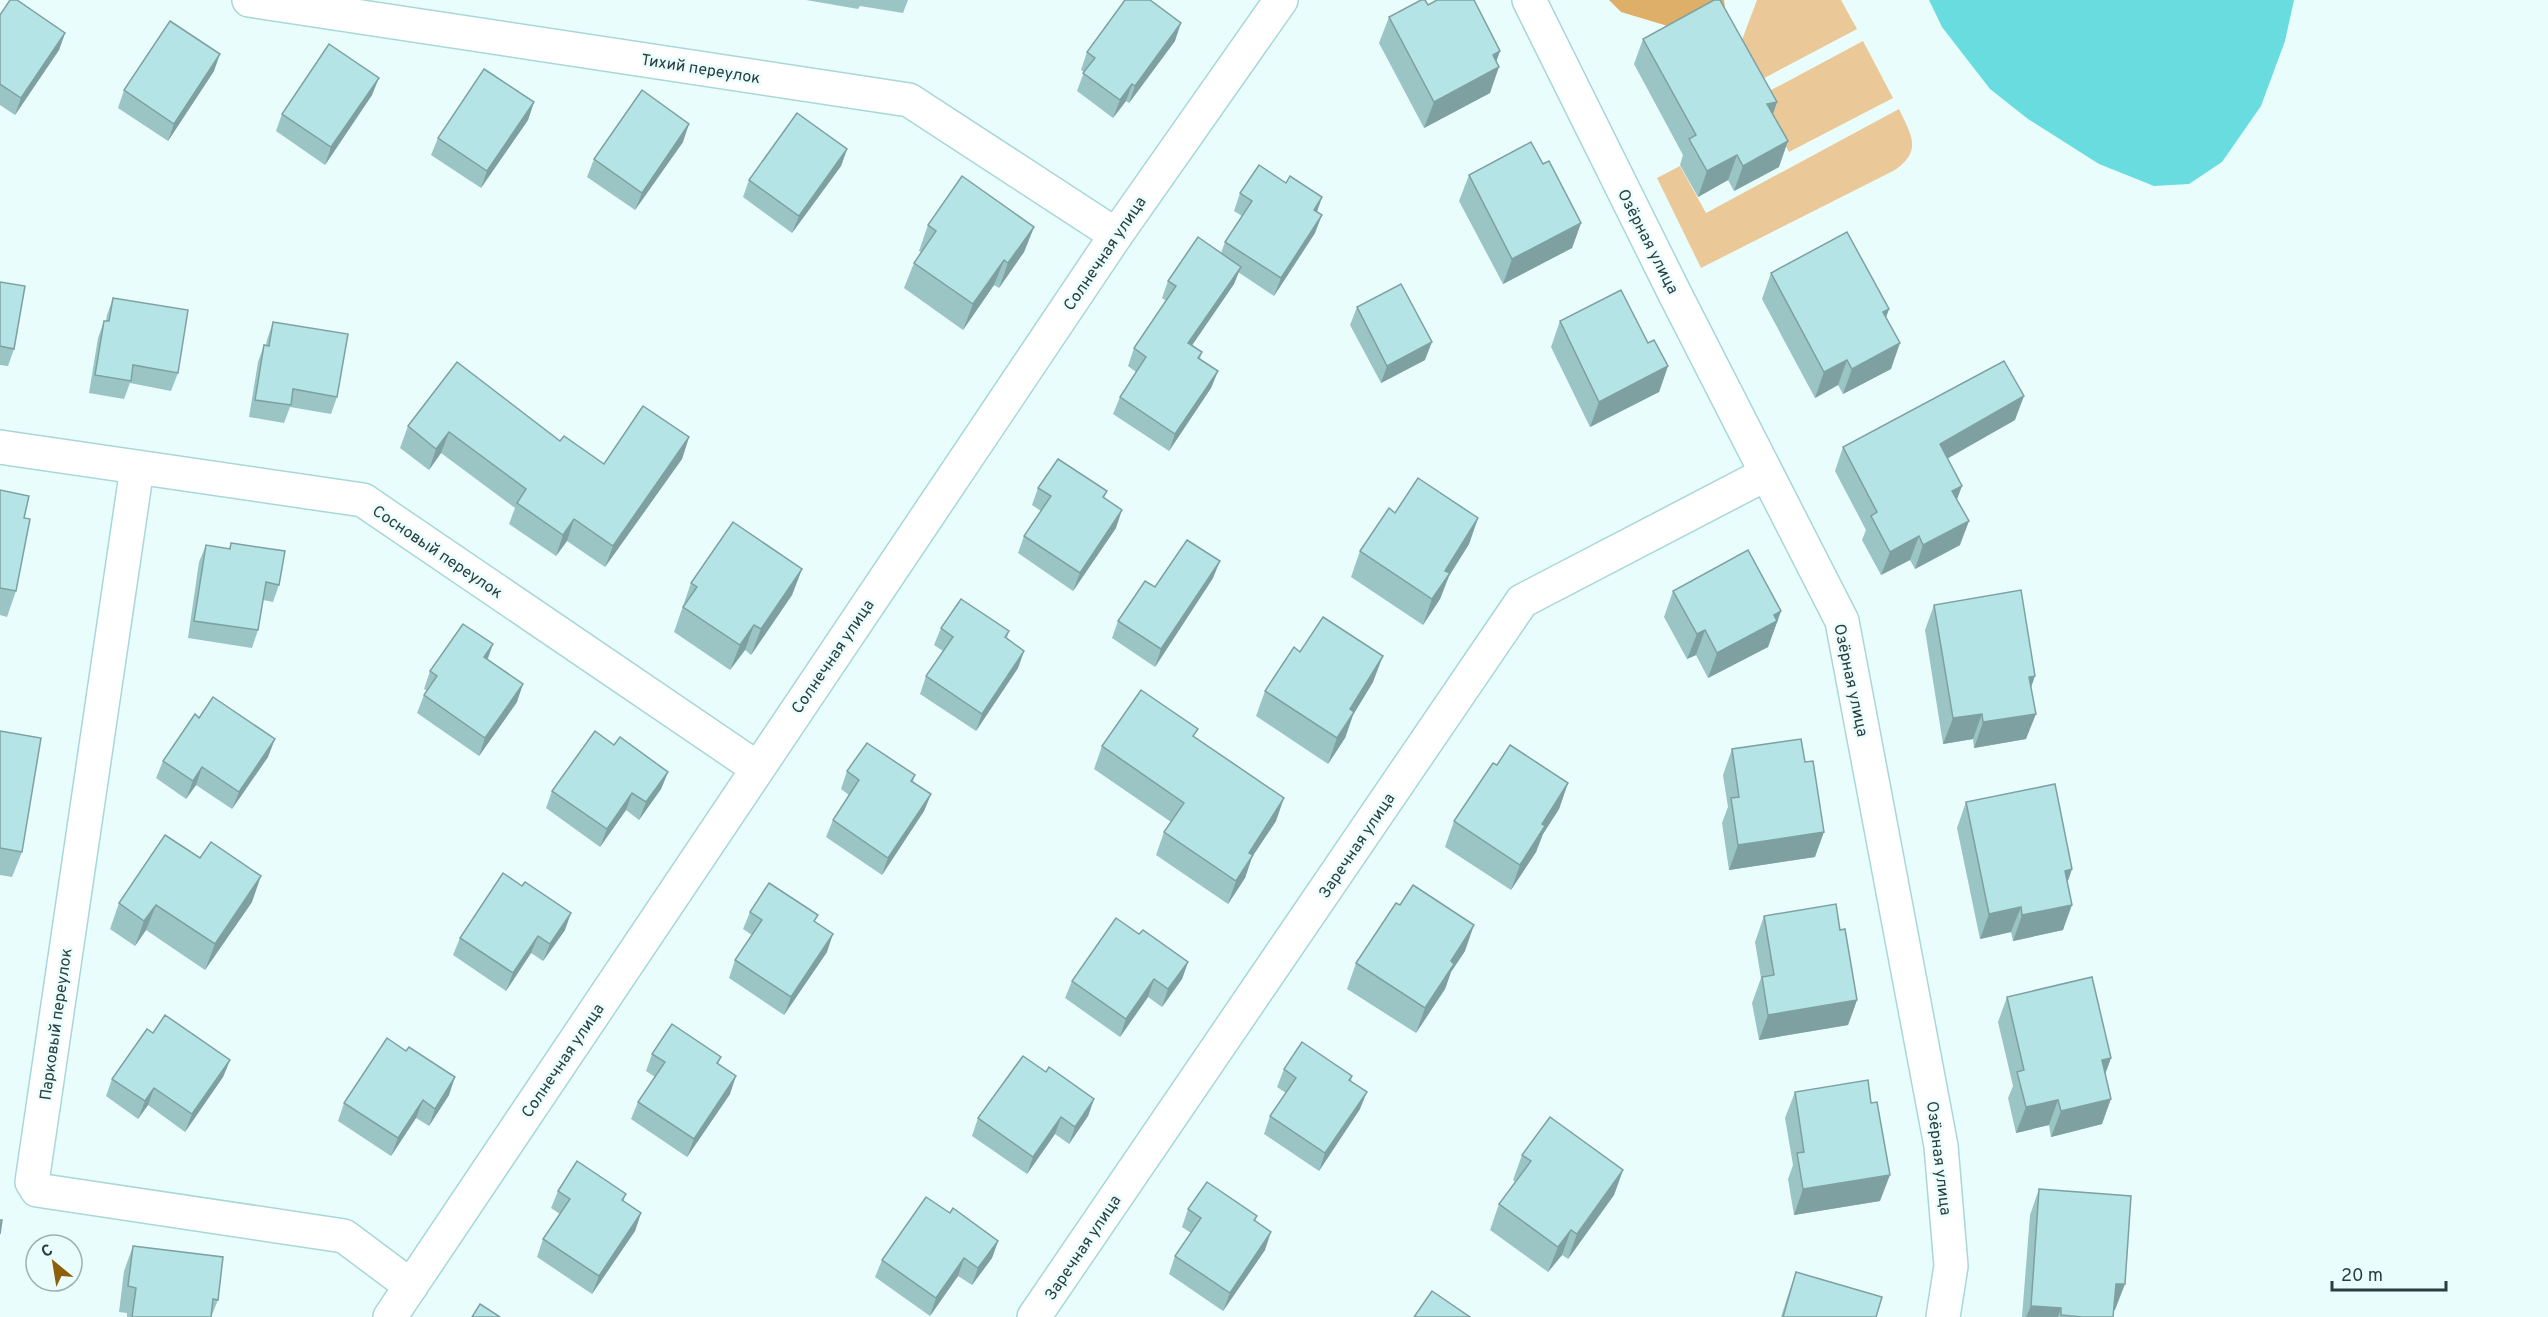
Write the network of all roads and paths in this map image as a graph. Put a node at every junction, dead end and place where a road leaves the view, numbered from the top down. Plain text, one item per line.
1 (249, 0) edge
2 (1281, 0) edge
3 (1529, 0) edge
4 (425, 13) edge
5 (1116, 235) junction
6 (0, 447) edge
7 (137, 468) junction
8 (1766, 474) junction
9 (758, 768) junction
10 (411, 1286) junction
11 (390, 1317) edge
12 (1034, 1317) edge
13 (1943, 1317) edge

1 - 4 street, Тихий переулок
2 - 5 street, Солнечная улица
3 - 8 street, Озёрная улица
4 - 5 street, Тихий переулок
5 - 9 street, Солнечная улица
6 - 7 street, Сосновый переулок
7 - 9 street, Сосновый переулок
7 - 10 street, Парковый переулок
8 - 12 street, Заречная улица
8 - 13 street, Озёрная улица
9 - 10 street, Солнечная улица
10 - 11 street, Солнечная улица

